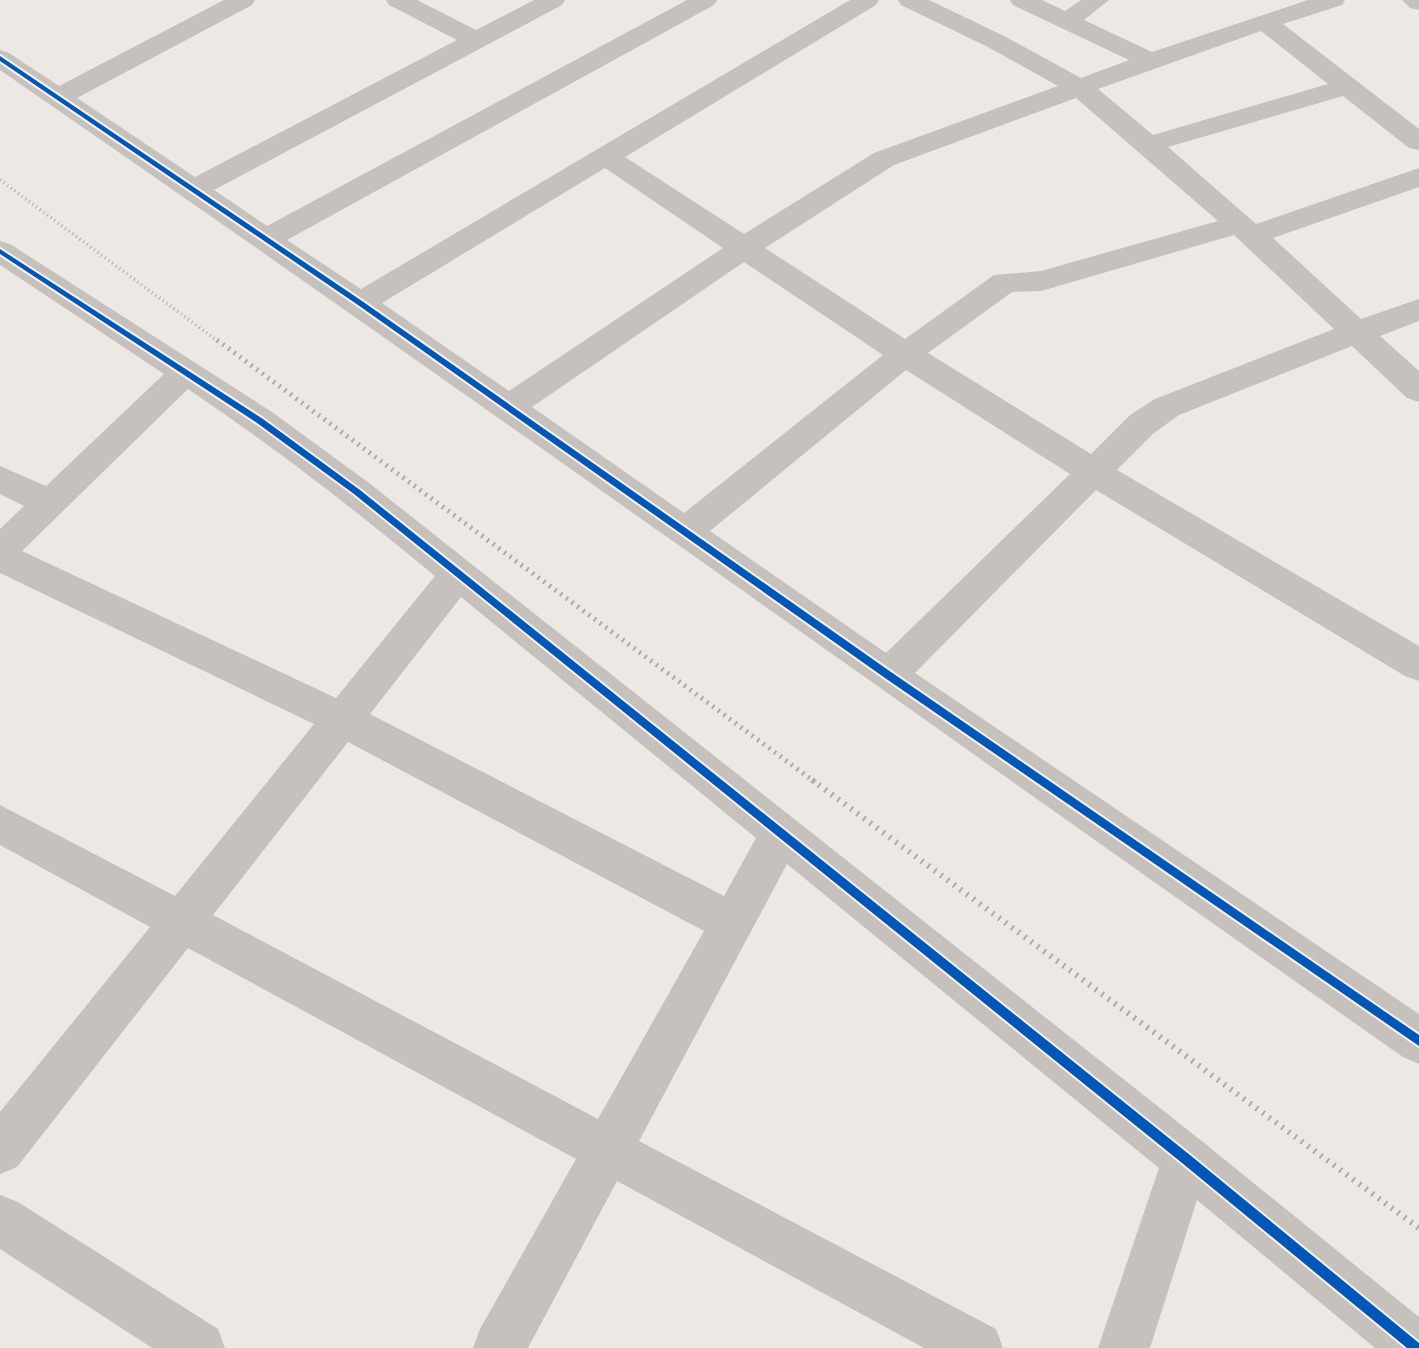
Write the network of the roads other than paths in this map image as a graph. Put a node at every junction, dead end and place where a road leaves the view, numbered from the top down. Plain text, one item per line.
1 (243, 0) edge
2 (398, 0) edge
3 (553, 0) edge
4 (705, 0) edge
5 (867, 0) edge
6 (910, 0) edge
7 (1022, 0) edge
8 (1097, 0) edge
9 (1333, 0) edge
10 (1066, 21) junction
11 (1265, 22) junction
12 (476, 40) junction
13 (0, 58) edge
14 (1151, 61) junction
15 (1348, 86) junction
16 (1080, 88) junction
17 (59, 97) junction
18 (1419, 142) edge
19 (1150, 144) junction
20 (607, 157) junction
21 (1419, 177) edge
22 (192, 190) junction
23 (1246, 230) junction
24 (266, 239) junction
25 (745, 247) junction
26 (0, 251) edge
27 (360, 303) junction
28 (1419, 309) edge
29 (1358, 334) junction
30 (905, 354) junction
31 (184, 374) junction
32 (1419, 390) edge
33 (509, 407) junction
34 (1093, 472) junction
35 (0, 478) edge
36 (50, 503) junction
37 (686, 531) junction
38 (0, 551) edge
39 (0, 557) edge
40 (457, 575) junction
41 (1419, 665) edge
42 (888, 675) junction
43 (342, 719) junction
44 (0, 824) edge
45 (781, 834) junction
46 (180, 921) junction
47 (733, 923) junction
48 (1419, 1041) edge
49 (0, 1150) edge
50 (609, 1151) junction
51 (1186, 1159) junction
52 (0, 1220) edge
53 (199, 1348) edge
54 (499, 1348) edge
55 (977, 1348) edge
56 (1124, 1348) edge
57 (1416, 1348) edge

1 - 17 street
2 - 12 street
3 - 12 street
4 - 24 street
5 - 20 street
6 - 16 street
7 - 10 street
8 - 10 street
9 - 11 street
10 - 14 street
11 - 14 street
11 - 15 street
12 - 22 street
13 - 17 street
14 - 16 street
15 - 18 street
15 - 19 street
16 - 19 street
16 - 25 street
17 - 22 street
19 - 23 street
20 - 25 street
20 - 27 street
21 - 23 street
22 - 24 street
23 - 29 street
23 - 30 street
24 - 27 street
25 - 30 street
25 - 33 street
26 - 31 street
27 - 33 street
28 - 29 street
29 - 32 street
29 - 34 street
30 - 34 street
30 - 37 street
31 - 36 street
31 - 40 street
33 - 37 street
34 - 41 street
34 - 42 street
35 - 36 street
36 - 38 street
37 - 42 street
39 - 43 street
40 - 43 street
40 - 45 street
42 - 48 street
43 - 46 street
43 - 47 street
44 - 46 street
45 - 47 street
45 - 51 street
46 - 49 street
46 - 50 street
47 - 50 street
50 - 54 street
50 - 55 street
51 - 56 street
51 - 57 street
52 - 53 street

